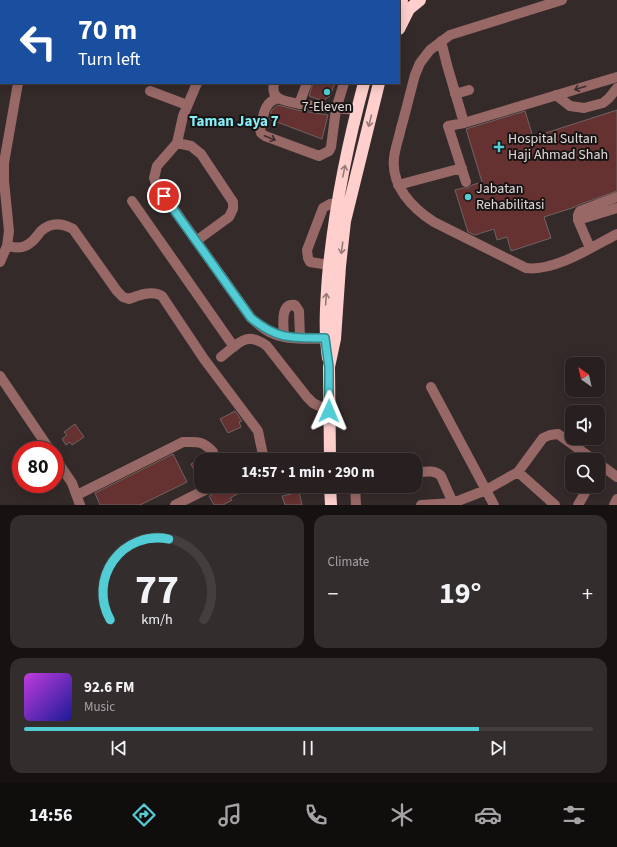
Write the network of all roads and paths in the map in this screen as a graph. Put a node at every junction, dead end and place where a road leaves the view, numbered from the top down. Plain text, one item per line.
1 (420, 0) edge
2 (555, 1) edge
3 (400, 26) edge
4 (441, 41) junction
5 (430, 50) junction
6 (447, 65) junction
7 (617, 77) edge
8 (18, 84) edge
9 (197, 84) edge
10 (274, 84) edge
11 (307, 84) edge
12 (344, 84) edge
13 (364, 84) edge
14 (379, 84) edge
15 (617, 88) edge
16 (470, 90) dead end
17 (150, 91) dead end
18 (455, 94) junction
19 (556, 95) junction
20 (278, 98) junction
21 (300, 104) junction
22 (187, 105) junction
23 (336, 109) junction
24 (357, 110) junction
25 (464, 123) junction
26 (177, 143) junction
27 (462, 168) junction
28 (466, 182) dead end
29 (398, 185) junction
30 (617, 198) edge
31 (132, 201) dead end
32 (338, 203) junction
33 (617, 208) edge
34 (578, 220) junction
35 (617, 234) edge
36 (196, 241) junction
37 (6, 246) junction
38 (590, 248) junction
39 (0, 262) edge
40 (329, 265) junction
41 (284, 336) junction
42 (300, 338) junction
43 (330, 338) junction
44 (234, 347) junction
45 (221, 357) dead end
46 (0, 376) edge
47 (431, 387) dead end
48 (329, 411) junction
49 (44, 441) edge
50 (213, 452) dead end
51 (263, 453) edge
52 (330, 453) edge
53 (584, 453) edge
54 (605, 468) edge
55 (64, 471) edge
56 (422, 472) edge
57 (518, 472) junction
58 (617, 477) edge
59 (486, 490) junction
60 (199, 493) edge
61 (330, 493) edge
62 (355, 493) edge
63 (585, 493) edge
64 (76, 495) junction
65 (617, 499) edge
66 (453, 503) junction
67 (80, 505) edge
68 (175, 505) edge
69 (331, 505) edge
70 (356, 505) edge
71 (421, 505) edge
72 (494, 505) edge
73 (555, 505) edge
74 (578, 505) edge
75 (614, 505) edge

1 - 3 highway
2 - 4 street
4 - 5 street
4 - 6 street
5 - 6 street
5 - 29 street
6 - 18 street
7 -> 19 street
8 - 37 street
9 - 22 street
10 - 20 street
11 - 21 street
12 - 23 street
13 - 24 highway
14 -> 43 highway
15 - 19 street
16 - 18 street
17 - 22 street
18 - 25 street
19 - 25 street
20 - 21 street
20 -> 23 street
21 - 23 street
22 - 26 street
23 - 24 street
32 -> 24 highway
25 - 27 street
26 - 36 street
26 - 36 street
27 - 28 street
27 - 29 street
29 - 38 street
30 - 34 street
31 - 44 street
32 - 40 highway
32 - 40 street
33 - 34 street
34 - 38 street
35 - 38 street
36 - 41 street
37 - 39 street
37 - 51 street
43 -> 40 highway
41 - 42 street
41 - 42 street
42 - 43 street
43 - 48 highway
44 - 45 street
44 - 48 street
46 - 49 street
47 - 59 street
48 - 52 highway
50 - 64 street
53 - 57 street
54 - 58 street
55 - 64 street
56 - 66 street
57 - 59 street
57 - 73 street
59 - 66 street
59 - 72 street
60 - 68 street
61 - 69 highway
62 - 70 street
63 - 74 street
64 - 67 street
65 - 75 street
66 - 71 street

